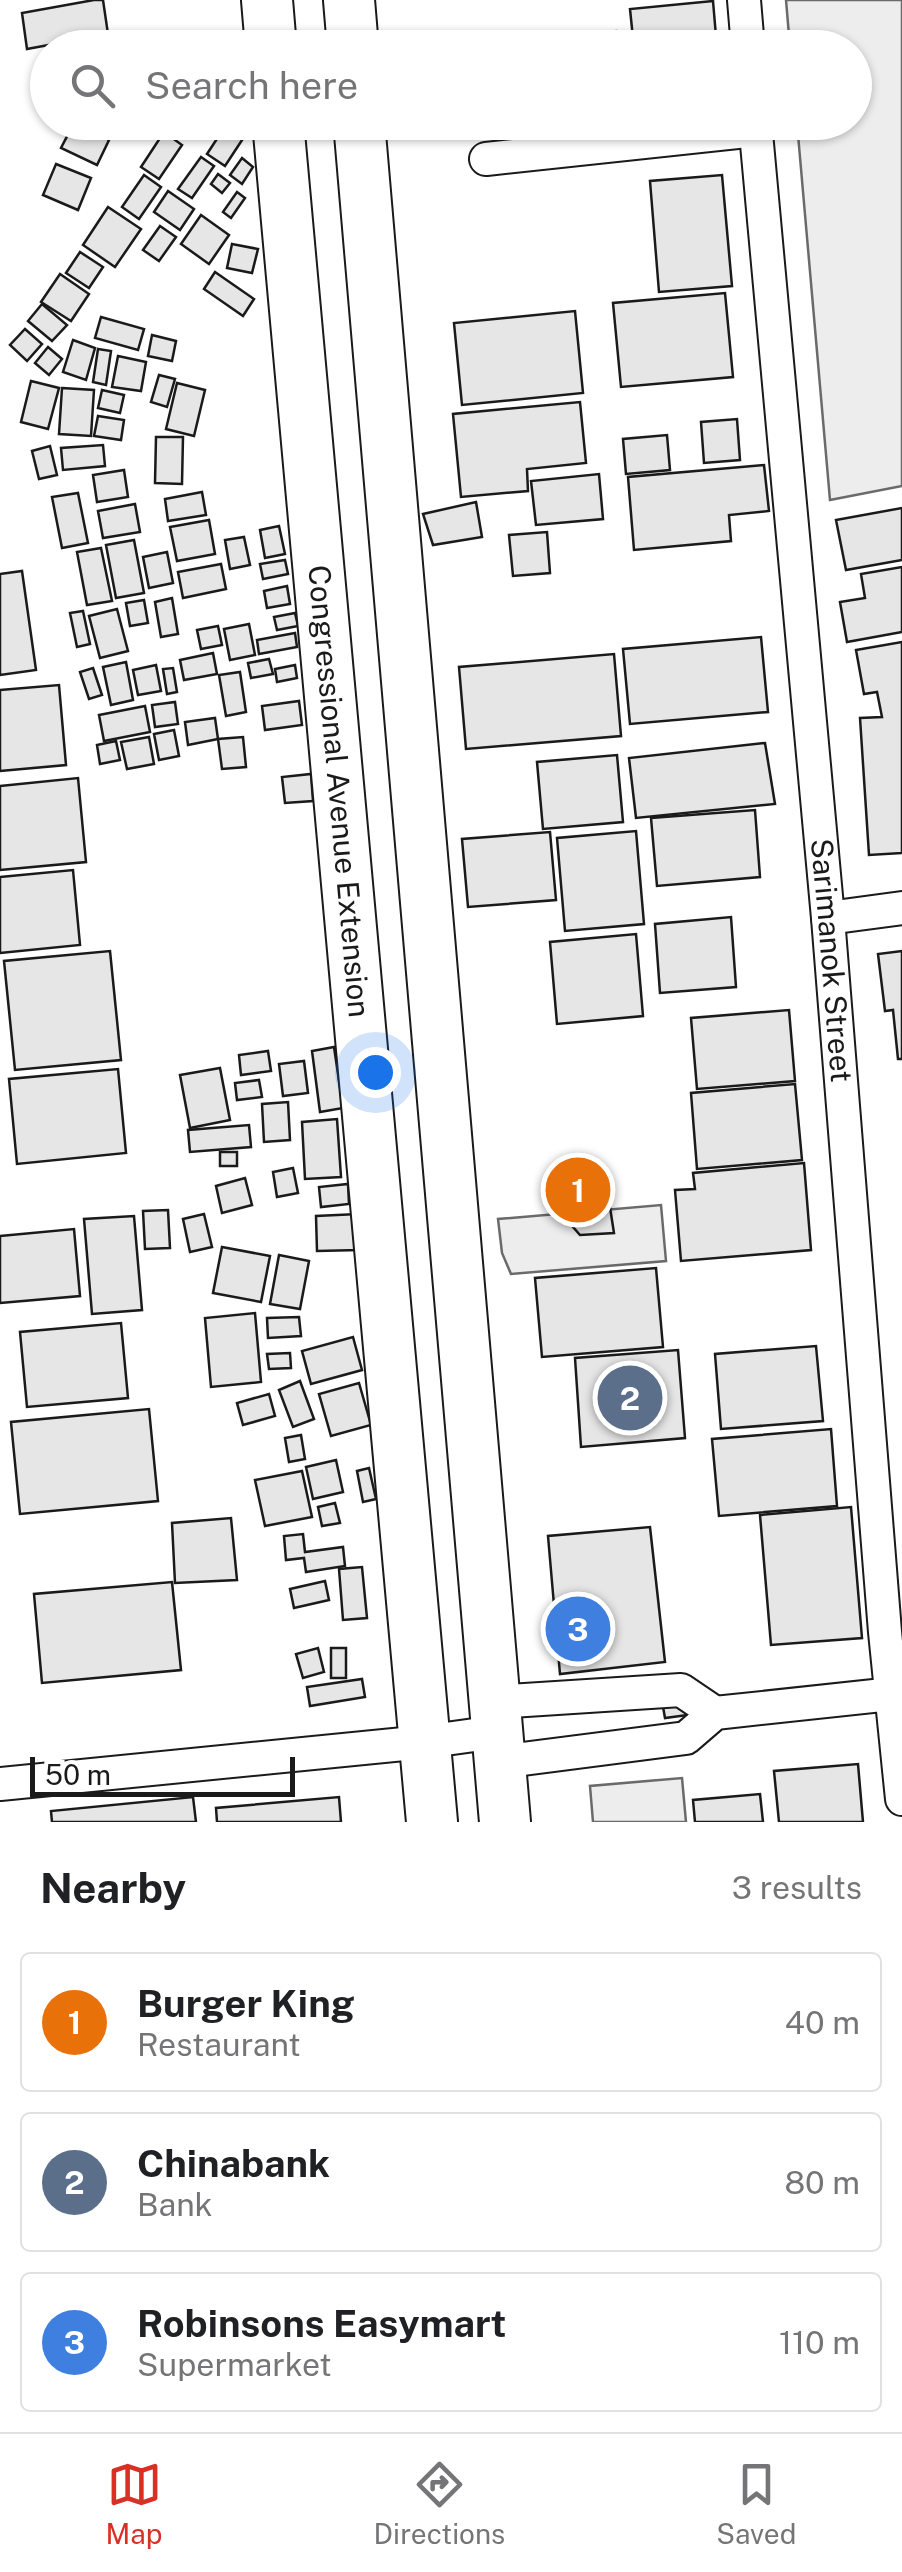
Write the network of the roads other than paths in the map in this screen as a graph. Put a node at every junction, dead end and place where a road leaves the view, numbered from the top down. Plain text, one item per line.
1 (267, 0) edge
2 (349, 0) edge
3 (744, 0) edge
4 (270, 30) edge
5 (352, 30) edge
6 (746, 30) edge
7 (280, 140) edge
8 (362, 140) edge
9 (641, 140) edge
10 (757, 140) edge
11 (486, 159) dead end
12 (902, 908) edge
13 (428, 915) junction
14 (828, 918) junction
15 (350, 923) junction
16 (896, 1694) edge
17 (715, 1713) junction
18 (496, 1732) junction
19 (424, 1742) junction
20 (0, 1784) edge
21 (902, 1799) edge
22 (432, 1822) edge
23 (505, 1822) edge

1 - 4 main road
2 - 5 main road
3 - 6 street
7 - 15 main road, Congressional Avenue Extension
8 - 13 main road
9 - 11 street
10 - 14 street, Sarimanok Street
12 - 14 street
13 - 15 main road
13 - 18 main road
14 - 16 street, Sarimanok Street
15 - 19 main road, Congressional Avenue Extension
16 - 17 street
16 - 21 street, Sarimanok Street
17 - 18 street
17 - 18 street
18 - 19 street
18 - 23 main road
19 - 20 street
19 - 22 main road, Congressional Avenue Extension

